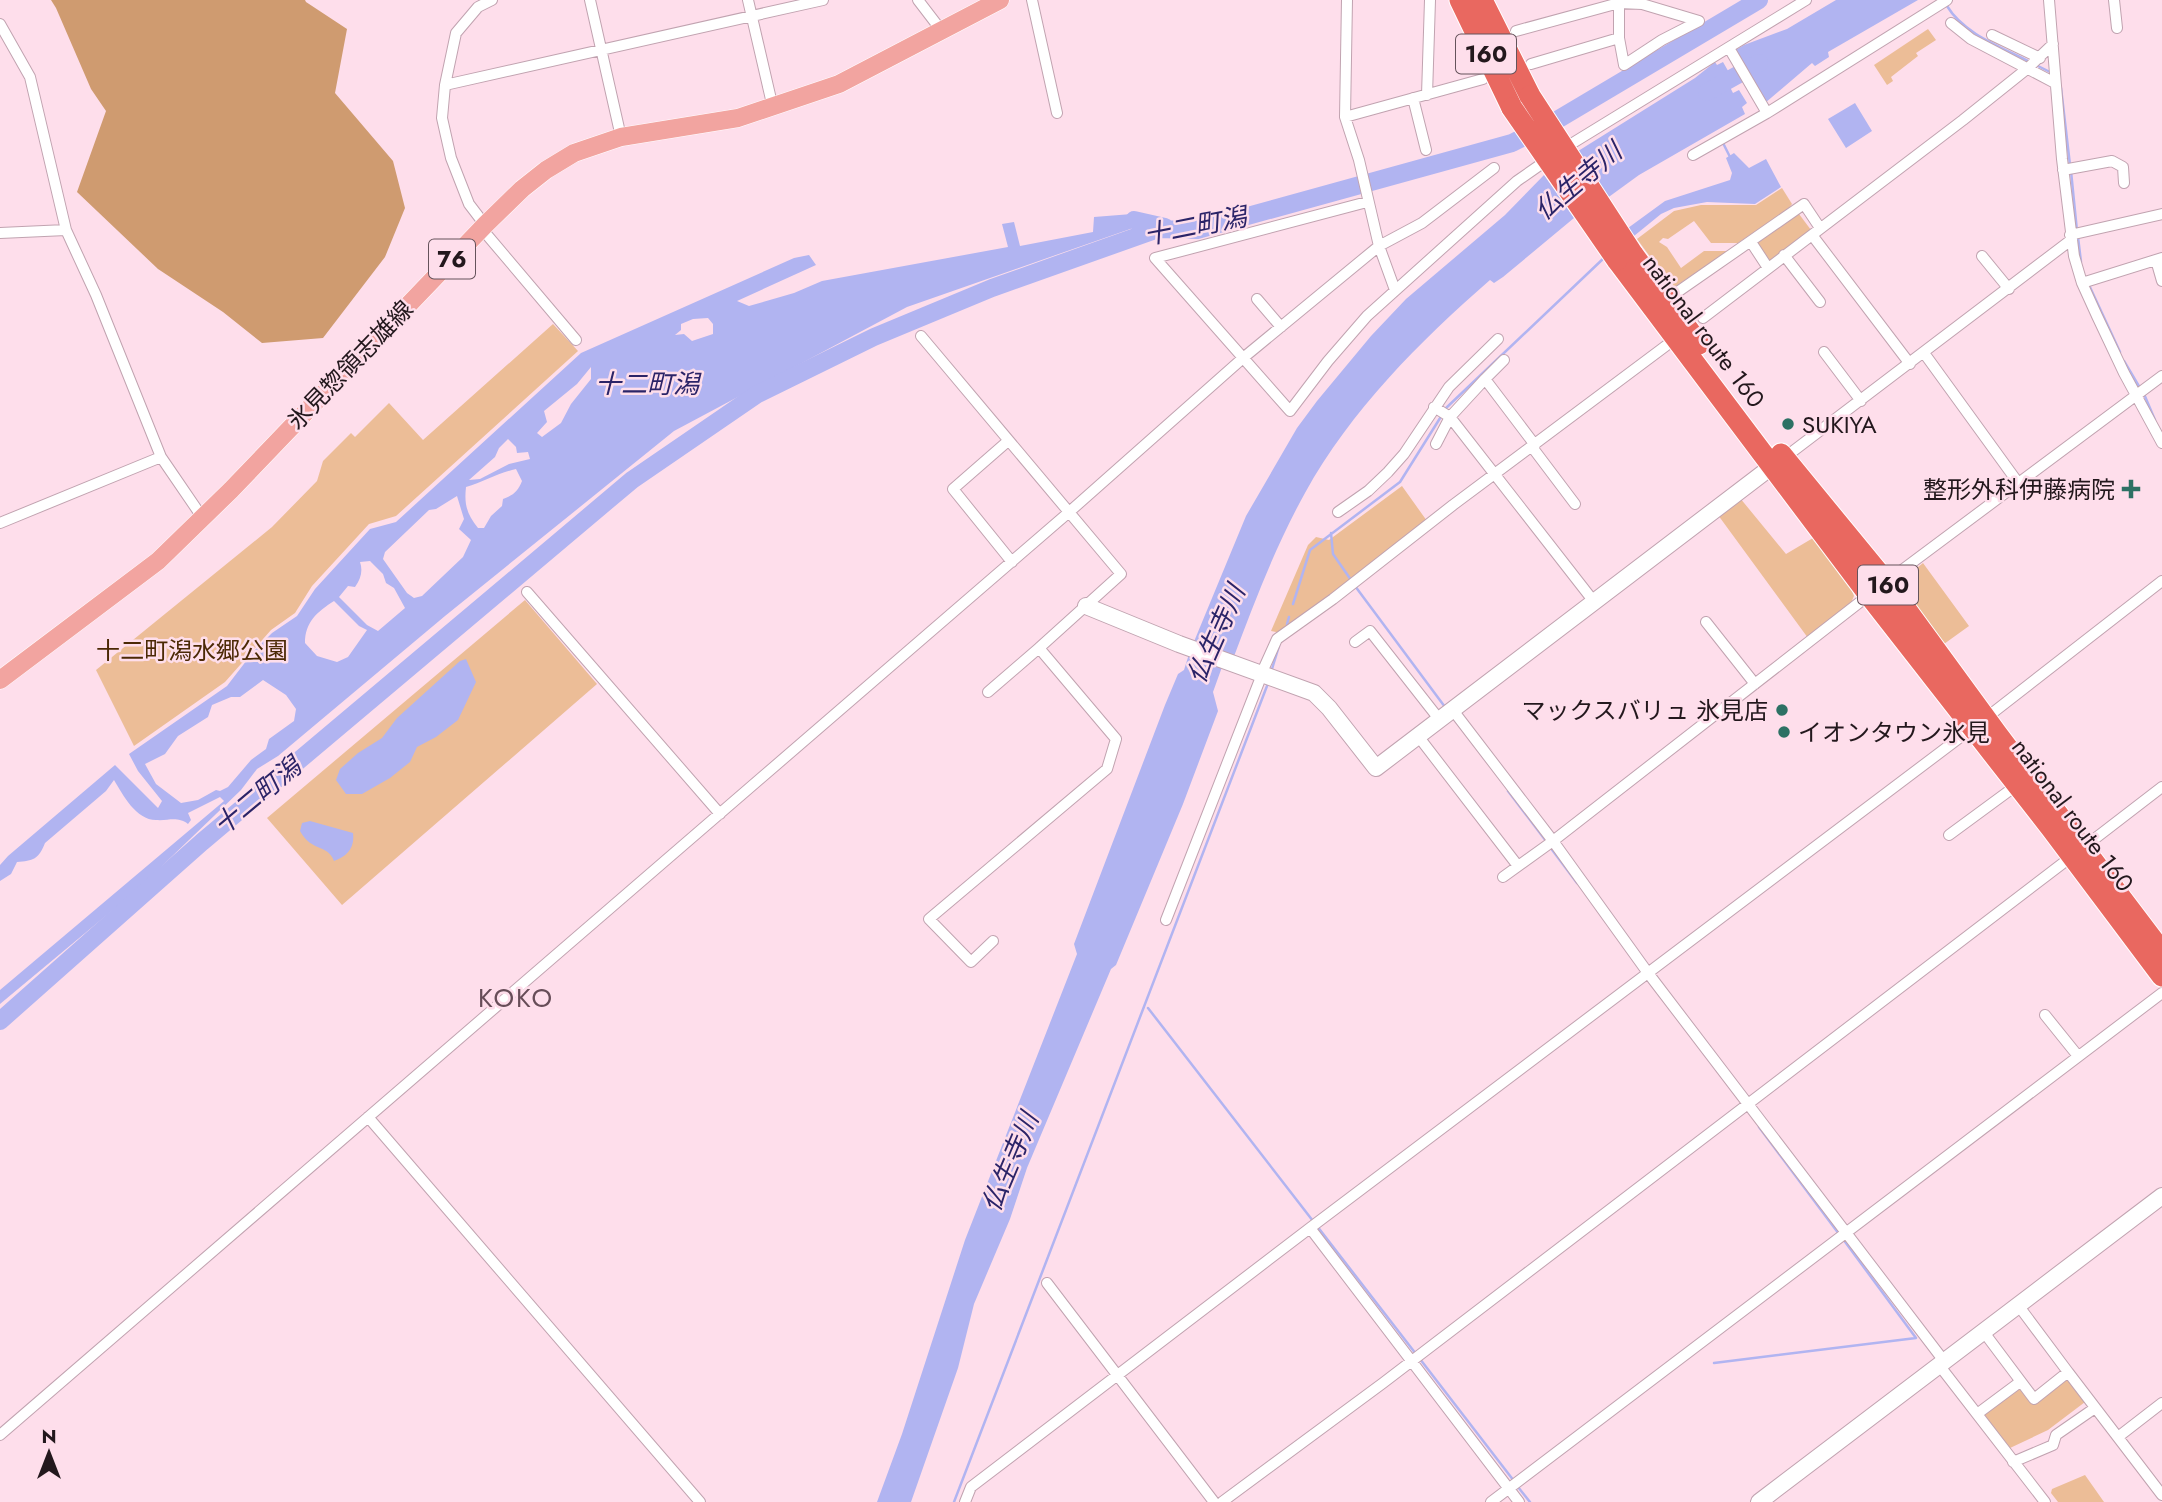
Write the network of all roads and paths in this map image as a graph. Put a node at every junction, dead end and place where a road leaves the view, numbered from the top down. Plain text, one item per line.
1 (492, 0) edge
2 (590, 0) edge
3 (748, 0) edge
4 (823, 0) edge
5 (918, 0) edge
6 (1000, 0) edge
7 (1031, 0) edge
8 (1347, 0) edge
9 (1430, 0) edge
10 (1449, 0) edge
11 (1460, 0) edge
12 (1482, 0) edge
13 (1807, 0) edge
14 (1947, 0) edge
15 (2049, 0) edge
16 (2114, 0) edge
17 (1619, 1) edge
18 (752, 16) junction
19 (1951, 23) dead end
20 (0, 24) edge
21 (2117, 28) dead end
22 (942, 30) junction
23 (1475, 31) junction
24 (1516, 31) dead end
25 (1992, 35) dead end
26 (1619, 38) junction
27 (2053, 44) junction
28 (1729, 48) junction
29 (601, 49) junction
30 (2040, 58) junction
31 (1531, 64) dead end
32 (2028, 68) junction
33 (1483, 79) dead end
34 (2055, 83) junction
35 (445, 85) junction
36 (1427, 94) junction
37 (1413, 98) junction
38 (773, 108) junction
39 (1057, 113) dead end
40 (1767, 113) junction
41 (1345, 117) junction
42 (621, 137) junction
43 (1426, 150) dead end
44 (1693, 155) dead end
45 (1494, 168) dead end
46 (2063, 170) junction
47 (2124, 183) dead end
48 (1367, 202) junction
49 (2162, 214) edge
50 (483, 227) junction
51 (66, 230) junction
52 (1816, 232) junction
53 (0, 233) edge
54 (2070, 237) junction
55 (1751, 242) junction
56 (1379, 246) junction
57 (1784, 255) junction
58 (1982, 256) dead end
59 (1624, 257) junction
60 (2159, 259) edge
61 (1768, 268) junction
62 (2162, 281) edge
63 (2082, 283) junction
64 (2009, 289) junction
65 (1395, 290) junction
66 (1257, 299) dead end
67 (1666, 300) junction
68 (1820, 302) dead end
69 (1703, 318) dead end
70 (1281, 327) junction
71 (921, 336) dead end
72 (1497, 339) dead end
73 (576, 340) dead end
74 (1667, 345) dead end
75 (1824, 352) dead end
76 (1924, 353) junction
77 (1243, 358) junction
78 (1504, 360) dead end
79 (1910, 364) junction
80 (2162, 376) edge
81 (1485, 379) junction
82 (2137, 397) junction
83 (1861, 401) junction
84 (1434, 407) junction
85 (1450, 417) junction
86 (1008, 441) junction
87 (2162, 443) edge
88 (1436, 444) dead end
89 (1534, 446) junction
90 (161, 457) junction
91 (1779, 462) junction
92 (1495, 475) junction
93 (2019, 484) junction
94 (1575, 504) dead end
95 (1338, 512) dead end
96 (1068, 513) junction
97 (202, 517) junction
98 (0, 523) edge
99 (1012, 562) junction
100 (2162, 581) edge
101 (1886, 582) junction
102 (527, 593) dead end
103 (1869, 596) junction
104 (1595, 603) junction
105 (1086, 606) junction
106 (1706, 621) dead end
107 (1354, 642) dead end
108 (1039, 648) junction
109 (1263, 670) dead end
110 (0, 680) edge
111 (1259, 682) dead end
112 (1755, 684) junction
113 (988, 692) dead end
114 (1445, 714) junction
115 (1979, 723) junction
116 (1418, 736) junction
117 (2017, 785) junction
118 (2162, 787) edge
119 (720, 814) junction
120 (1949, 835) dead end
121 (1553, 841) junction
122 (2078, 852) junction
123 (1518, 866) junction
124 (1503, 877) dead end
125 (1166, 920) dead end
126 (993, 941) dead end
127 (2162, 952) edge
128 (1648, 973) junction
129 (2162, 976) edge
130 (2162, 993) edge
131 (2045, 1015) dead end
132 (2078, 1056) junction
133 (1747, 1104) junction
134 (368, 1117) junction
135 (2162, 1196) edge
136 (1310, 1228) junction
137 (1845, 1234) junction
138 (1047, 1283) dead end
139 (2018, 1305) junction
140 (1983, 1331) junction
141 (1411, 1361) junction
142 (1942, 1363) junction
143 (2068, 1372) junction
144 (1120, 1375) junction
145 (2020, 1382) junction
146 (2162, 1403) edge
147 (2095, 1408) junction
148 (1977, 1414) junction
149 (0, 1435) edge
150 (2118, 1437) junction
151 (2012, 1462) junction
152 (1509, 1488) junction
153 (2162, 1495) edge
154 (2041, 1501) edge
155 (700, 1502) edge
156 (965, 1502) edge
157 (1214, 1502) edge
158 (1222, 1502) edge
159 (1491, 1502) edge
160 (1519, 1502) edge
161 (1759, 1502) edge

1 - 35 street
2 - 29 street
3 - 18 street
4 - 18 street
5 - 22 street
6 - 22 main road, 氷見惣領志雄線 / 76
7 - 39 street
8 - 41 street
9 - 36 street
10 - 23 street
11 - 23 highway, national route 160 / 160
12 - 59 highway, national route 160 / 160, bridge
13 - 28 street
14 - 40 street
15 - 27 street
16 - 21 street
17 - 24 street
17 - 26 street
17 - 26 street
18 - 29 street
18 - 38 street
19 - 32 street
20 - 51 street
22 - 38 main road, 氷見惣領志雄線 / 76
23 - 59 highway, national route 160 / 160, bridge
25 - 30 street
26 - 31 street
27 - 30 street
27 - 34 street
28 - 40 street
28 - 65 street
29 - 35 street
29 - 42 street
30 - 32 street
32 - 34 street
32 - 52 street
33 - 36 street
34 - 46 street
35 - 50 street
36 - 37 street
37 - 41 street
37 - 43 street
38 - 42 main road, 氷見惣領志雄線 / 76
40 - 44 street
41 - 48 street
42 - 50 main road, 氷見惣領志雄線 / 76
45 - 56 street
46 - 47 street
46 - 54 street
48 - 56 street
48 - 77 street
49 - 54 street
50 - 73 street
50 - 97 main road, 氷見惣領志雄線 / 76
51 - 53 street
51 - 90 street
52 - 55 street
52 - 57 street
52 - 79 street
54 - 63 street
54 - 64 street
55 - 61 street
55 - 67 street
56 - 65 street
56 - 70 street
57 - 61 street
57 - 68 street
58 - 64 street
59 - 67 highway, national route 160 / 160
59 - 91 highway, national route 160 / 160
60 - 62 street
60 - 63 street
61 - 69 street
63 - 82 street
64 - 76 street
65 - 77 street
66 - 70 street
67 - 91 highway, national route 160 / 160
70 - 77 street
71 - 86 street
72 - 84 street
74 - 89 street
75 - 83 street
76 - 79 street
76 - 93 street
77 - 96 street
78 - 81 street
79 - 83 street
80 - 82 street
81 - 85 street
81 - 89 street
82 - 87 street
82 - 93 street
83 - 91 street
84 - 85 street
84 - 95 street
85 - 88 street
85 - 92 street
86 - 96 street
86 - 99 street
89 - 92 street
89 - 94 street
90 - 97 street
90 - 98 street
91 - 101 highway, national route 160 / 160
91 - 103 highway, national route 160 / 160
91 - 104 street
92 - 104 street
92 - 109 street
93 - 101 street
96 - 99 street
96 - 105 street
97 - 110 main road, 氷見惣領志雄線 / 76
99 - 119 street
100 - 115 street
101 - 115 highway, national route 160 / 160
102 - 119 street
103 - 112 street
103 - 115 highway, national route 160 / 160
104 - 114 street
105 - 108 street
105 - 116 street
106 - 112 street
107 - 114 street
108 - 113 street
108 - 126 street
111 - 125 street
112 - 121 street
114 - 116 street
114 - 121 street
115 - 117 highway, national route 160 / 160
115 - 122 highway, national route 160 / 160
115 - 128 street
116 - 123 street
117 - 120 street
117 - 122 highway, national route 160 / 160
118 - 122 street
119 - 134 street
121 - 123 street
121 - 128 street
122 - 127 highway, national route 160 / 160
122 - 129 highway, national route 160 / 160
122 - 133 street
123 - 124 street
128 - 133 street
128 - 136 street
130 - 132 street
131 - 132 street
132 - 137 street
133 - 137 street
133 - 141 street
134 - 149 street
134 - 155 street
135 - 139 street
136 - 141 street
136 - 144 street
137 - 142 street
137 - 152 street
138 - 144 street
139 - 140 street
139 - 143 street
140 - 142 street
140 - 145 street
141 - 152 street
141 - 158 street
142 - 148 street
142 - 161 street
143 - 145 street
143 - 147 street
144 - 156 street
144 - 157 street
145 - 148 street
146 - 150 street
147 - 150 street
147 - 151 street
148 - 151 street
150 - 153 street
151 - 154 street
152 - 159 street
152 - 160 street

